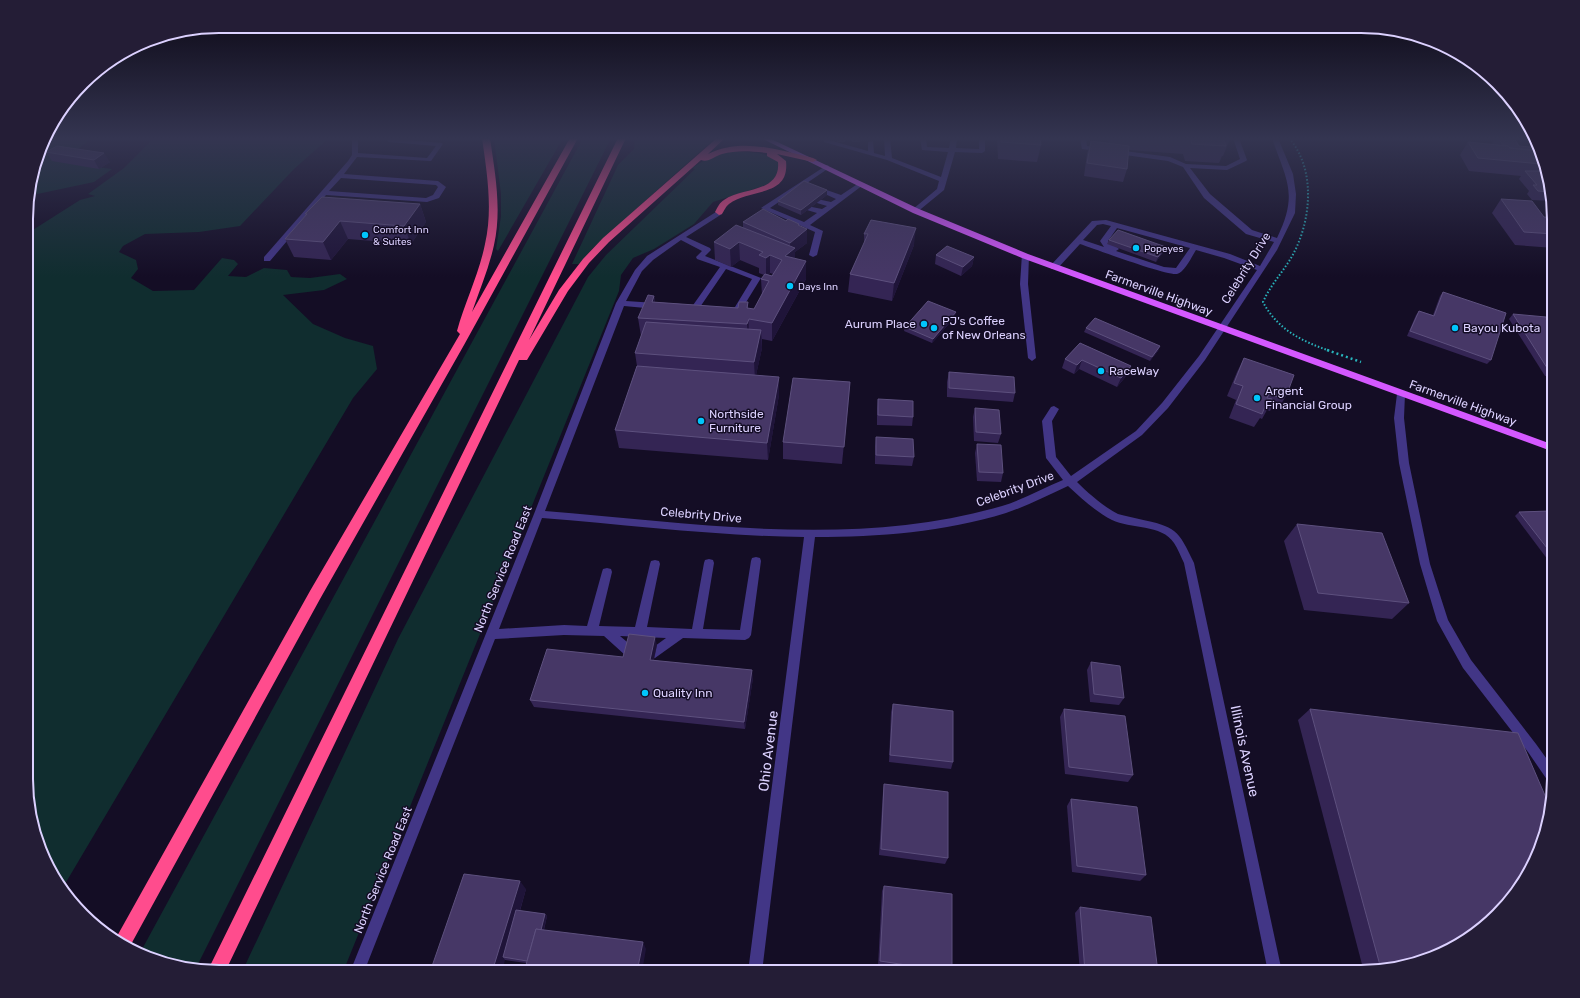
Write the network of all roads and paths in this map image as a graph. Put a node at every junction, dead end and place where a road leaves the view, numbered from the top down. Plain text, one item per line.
1 (861, 184) edge
2 (331, 185) edge
3 (440, 185) edge
4 (492, 185) edge
5 (548, 185) edge
6 (599, 185) edge
7 (669, 185) edge
8 (770, 185) edge
9 (801, 185) edge
10 (807, 185) edge
11 (862, 185) edge
12 (942, 185) edge
13 (1199, 185) edge
14 (1291, 185) edge
15 (1307, 185) edge
16 (324, 193) junction
17 (342, 194) junction
18 (386, 198) junction
19 (841, 198) junction
20 (820, 200) edge
21 (343, 203) edge
22 (376, 205) edge
23 (832, 205) junction
24 (810, 208) edge
25 (916, 210) junction
26 (719, 212) joint
27 (822, 212) junction
28 (805, 225) junction
29 (1115, 226) junction
30 (680, 237) junction
31 (1078, 241) junction
32 (1278, 241) junction
33 (1194, 248) junction
34 (813, 255) dead end
35 (1024, 256) junction
36 (267, 259) dead end
37 (737, 263) dead end
38 (725, 266) junction
39 (1151, 266) junction
40 (1054, 267) junction
41 (1261, 269) junction
42 (744, 274) junction
43 (620, 303) junction
44 (665, 306) edge
45 (695, 308) edge
46 (723, 310) edge
47 (1221, 329) junction
48 (459, 345) junction
49 (1032, 358) dead end
50 (1361, 362) dead end
51 (1401, 394) junction
52 (1054, 409) dead end
53 (1547, 446) edge
54 (458, 474) junction
55 (1070, 482) junction
56 (539, 514) junction
57 (810, 534) junction
58 (756, 561) dead end
59 (709, 563) dead end
60 (655, 564) dead end
61 (607, 572) dead end
62 (592, 630) junction
63 (606, 631) junction
64 (640, 632) junction
65 (491, 634) junction
66 (680, 634) junction
67 (697, 634) junction
68 (629, 651) edge
69 (655, 653) edge
70 (1547, 770) edge
71 (125, 939) edge
72 (219, 965) edge
73 (360, 965) edge
74 (756, 965) edge
75 (1274, 965) edge

1 - 19 street
2 - 16 street
3 - 18 street
4 - 48 highway
5 - 48 highway
6 - 54 highway
7 - 54 highway
8 - 26 highway
9 - 28 street
10 - 19 street
11 - 25 main road, Farmerville Highway
12 - 25 street
13 - 32 street
14 - 32 street, Celebrity Drive
15 - 50 path
16 - 17 street
16 - 36 street
17 - 18 street
17 - 21 street
18 - 22 street
19 - 23 street
20 - 23 street
23 - 27 street
24 - 27 street
25 - 35 main road, Farmerville Highway
26 - 30 street, North Service Road East
27 - 28 street
28 - 34 street
29 - 31 street
29 - 33 street
29 - 39 street
30 - 38 street
30 - 43 street, North Service Road East
31 - 39 street
31 - 40 street
32 - 41 street, Celebrity Drive
33 - 39 street
33 - 41 street
35 - 40 main road, Farmerville Highway
35 - 49 street
37 - 42 street
38 - 42 street
38 - 45 street
40 - 47 main road, Farmerville Highway
41 - 47 street, Celebrity Drive
42 - 46 street
43 - 44 street
43 - 56 street, North Service Road East
47 - 51 main road, Farmerville Highway
47 - 55 street, Celebrity Drive
48 - 71 highway
51 - 53 main road, Farmerville Highway
51 - 70 street
52 - 55 street
54 - 72 highway
55 - 57 street, Celebrity Drive
55 - 75 street, Illinois Avenue
56 - 57 street, Celebrity Drive
56 - 65 street, North Service Road East
57 - 74 street, Ohio Avenue
58 - 67 street
59 - 67 street
60 - 64 street
61 - 62 street
62 - 63 street
62 - 65 street
63 - 64 street
63 - 68 street
64 - 66 street
65 - 73 street, North Service Road East
66 - 67 street
66 - 69 street

